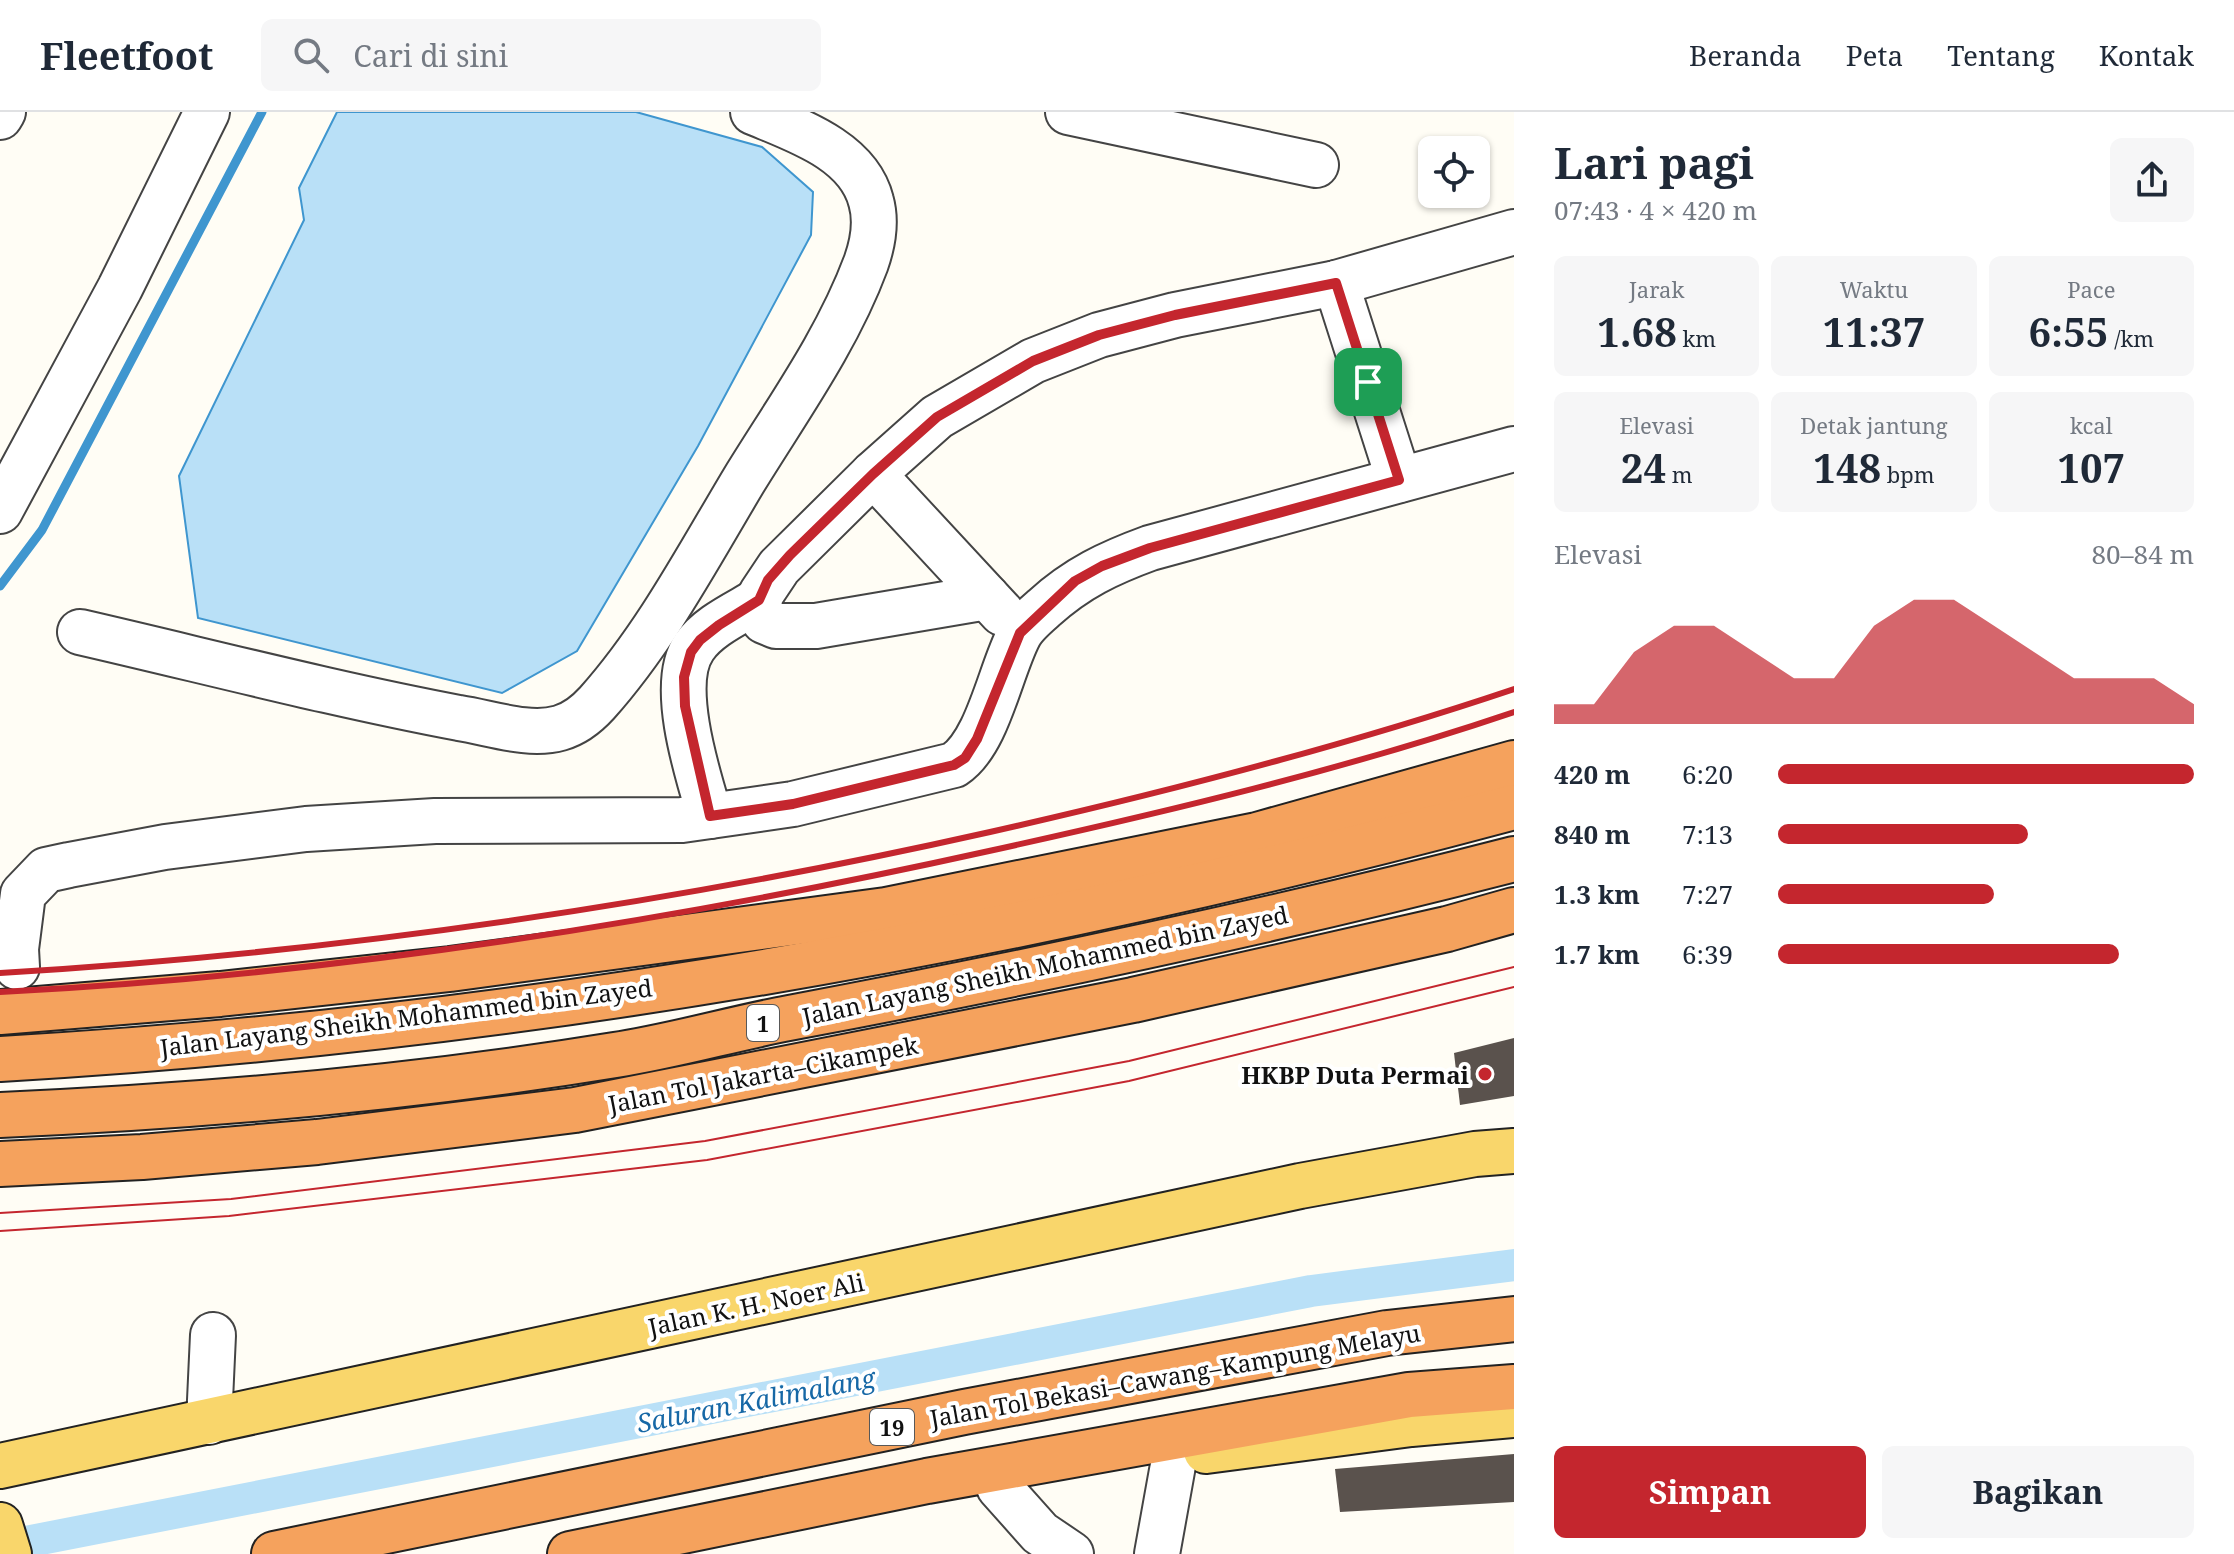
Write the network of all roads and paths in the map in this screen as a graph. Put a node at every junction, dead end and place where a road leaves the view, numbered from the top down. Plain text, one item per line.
1 (207, 112) edge
2 (753, 112) edge
3 (1068, 112) edge
4 (1316, 165) dead end
5 (1514, 232) edge
6 (1336, 283) junction
7 (1514, 449) edge
8 (873, 474) junction
9 (1399, 480) junction
10 (0, 511) edge
11 (987, 597) junction
12 (759, 600) junction
13 (80, 632) dead end
14 (1020, 633) junction
15 (1514, 763) edge
16 (1514, 807) edge
17 (710, 816) junction
18 (1514, 859) edge
19 (1514, 910) edge
20 (17, 967) dead end
21 (0, 1012) edge
22 (0, 1059) edge
23 (0, 1115) edge
24 (1514, 1151) edge
25 (0, 1164) edge
26 (1514, 1319) edge
27 (213, 1335) dead end
28 (1514, 1387) edge
29 (1514, 1415) edge
30 (209, 1422) junction
31 (1175, 1454) junction
32 (0, 1466) edge
33 (999, 1487) junction
34 (0, 1525) edge
35 (9, 1554) edge
36 (274, 1554) edge
37 (570, 1554) edge
38 (665, 1554) edge
39 (1071, 1554) edge
40 (1157, 1554) edge

1 - 10 street
2 - 13 street
3 - 4 street
5 - 6 street
6 - 8 street
6 - 9 street
7 - 9 street
8 - 11 street
8 - 12 street
9 - 14 street
11 - 12 street
11 - 14 street
12 - 17 street
14 - 17 street
15 - 21 highway
16 - 22 highway, Jalan Layang Sheikh Mohammed bin Zayed / 1
17 - 20 street
18 - 23 highway, Jalan Layang Sheikh Mohammed bin Zayed / 1
19 - 25 highway, Jalan Tol Jakarta–Cikampek / 1
24 - 30 main road, Jalan K. H. Noer Ali
26 - 36 highway, Jalan Tol Bekasi–Cawang–Kampung Melayu / 19
27 - 30 street
28 - 37 highway
29 - 31 main road
30 - 32 main road, Jalan K. H. Noer Ali
31 - 33 main road
31 - 40 street
33 - 38 main road
33 - 39 street
34 - 35 main road

